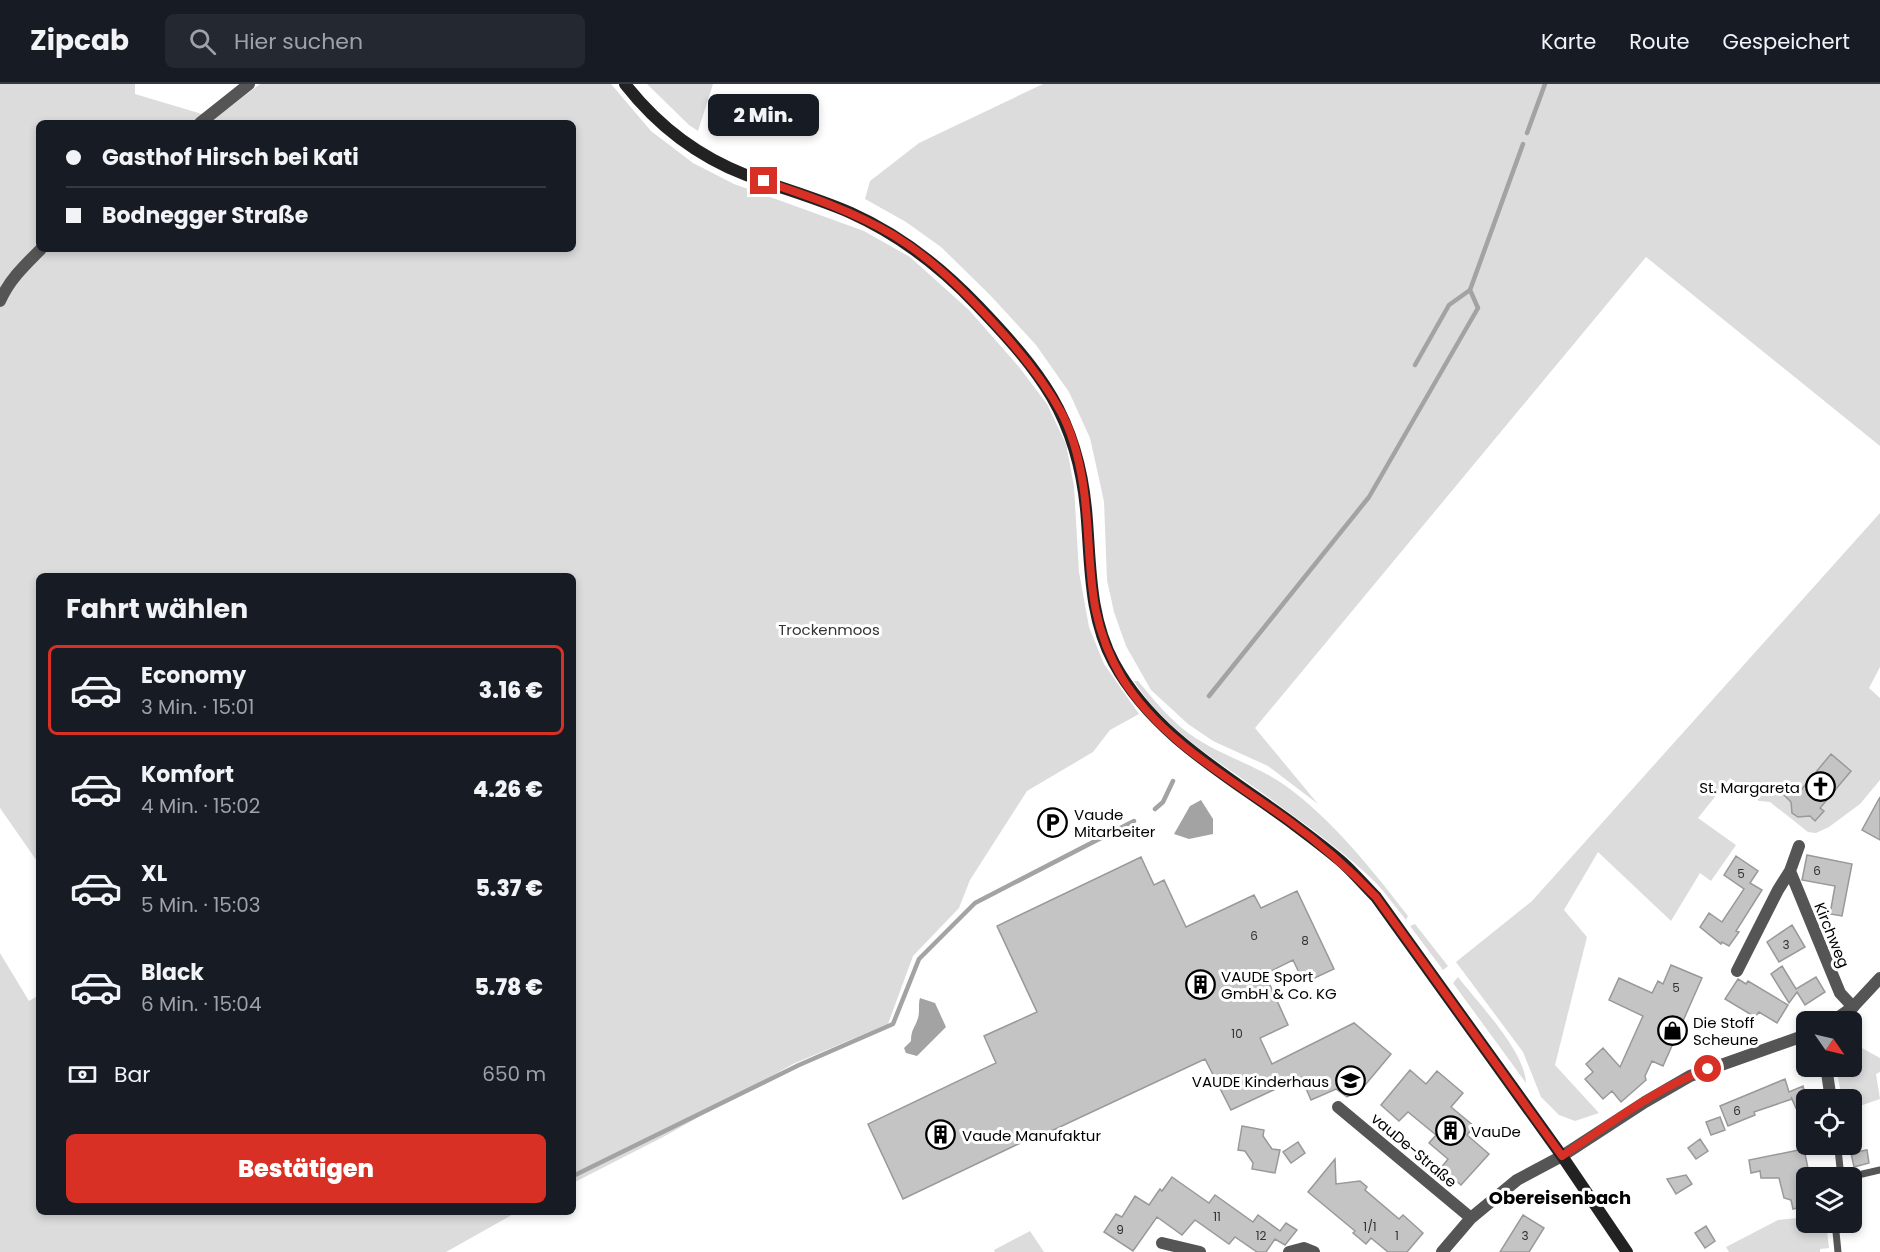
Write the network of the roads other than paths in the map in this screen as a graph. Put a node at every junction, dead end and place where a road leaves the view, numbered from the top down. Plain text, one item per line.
1 (249, 84) edge
2 (625, 84) edge
3 (204, 120) edge
4 (38, 252) edge
5 (0, 301) edge
6 (1799, 846) dead end
7 (1790, 871) junction
8 (1737, 971) dead end
9 (1880, 978) edge
10 (1853, 1007) junction
11 (1847, 1011) edge
12 (1796, 1039) edge
13 (1338, 1107) dead end
14 (1562, 1156) junction
15 (1880, 1170) edge
16 (1862, 1174) edge
17 (1471, 1218) junction
18 (1836, 1233) edge
19 (1162, 1243) dead end
20 (1200, 1252) edge
21 (1289, 1252) edge
22 (1314, 1252) edge
23 (1442, 1252) edge
24 (1628, 1252) edge
25 (1838, 1252) edge

1 - 3 street
2 - 14 main road
4 - 5 street
6 - 7 street
7 - 8 street
7 - 10 street, Kirchweg
9 - 10 street
10 - 11 street
12 - 14 street
13 - 17 street, vauDe-Straße
14 - 17 street
14 - 24 main road
15 - 16 lane
17 - 23 street
18 - 25 lane
19 - 20 street
21 - 22 street

